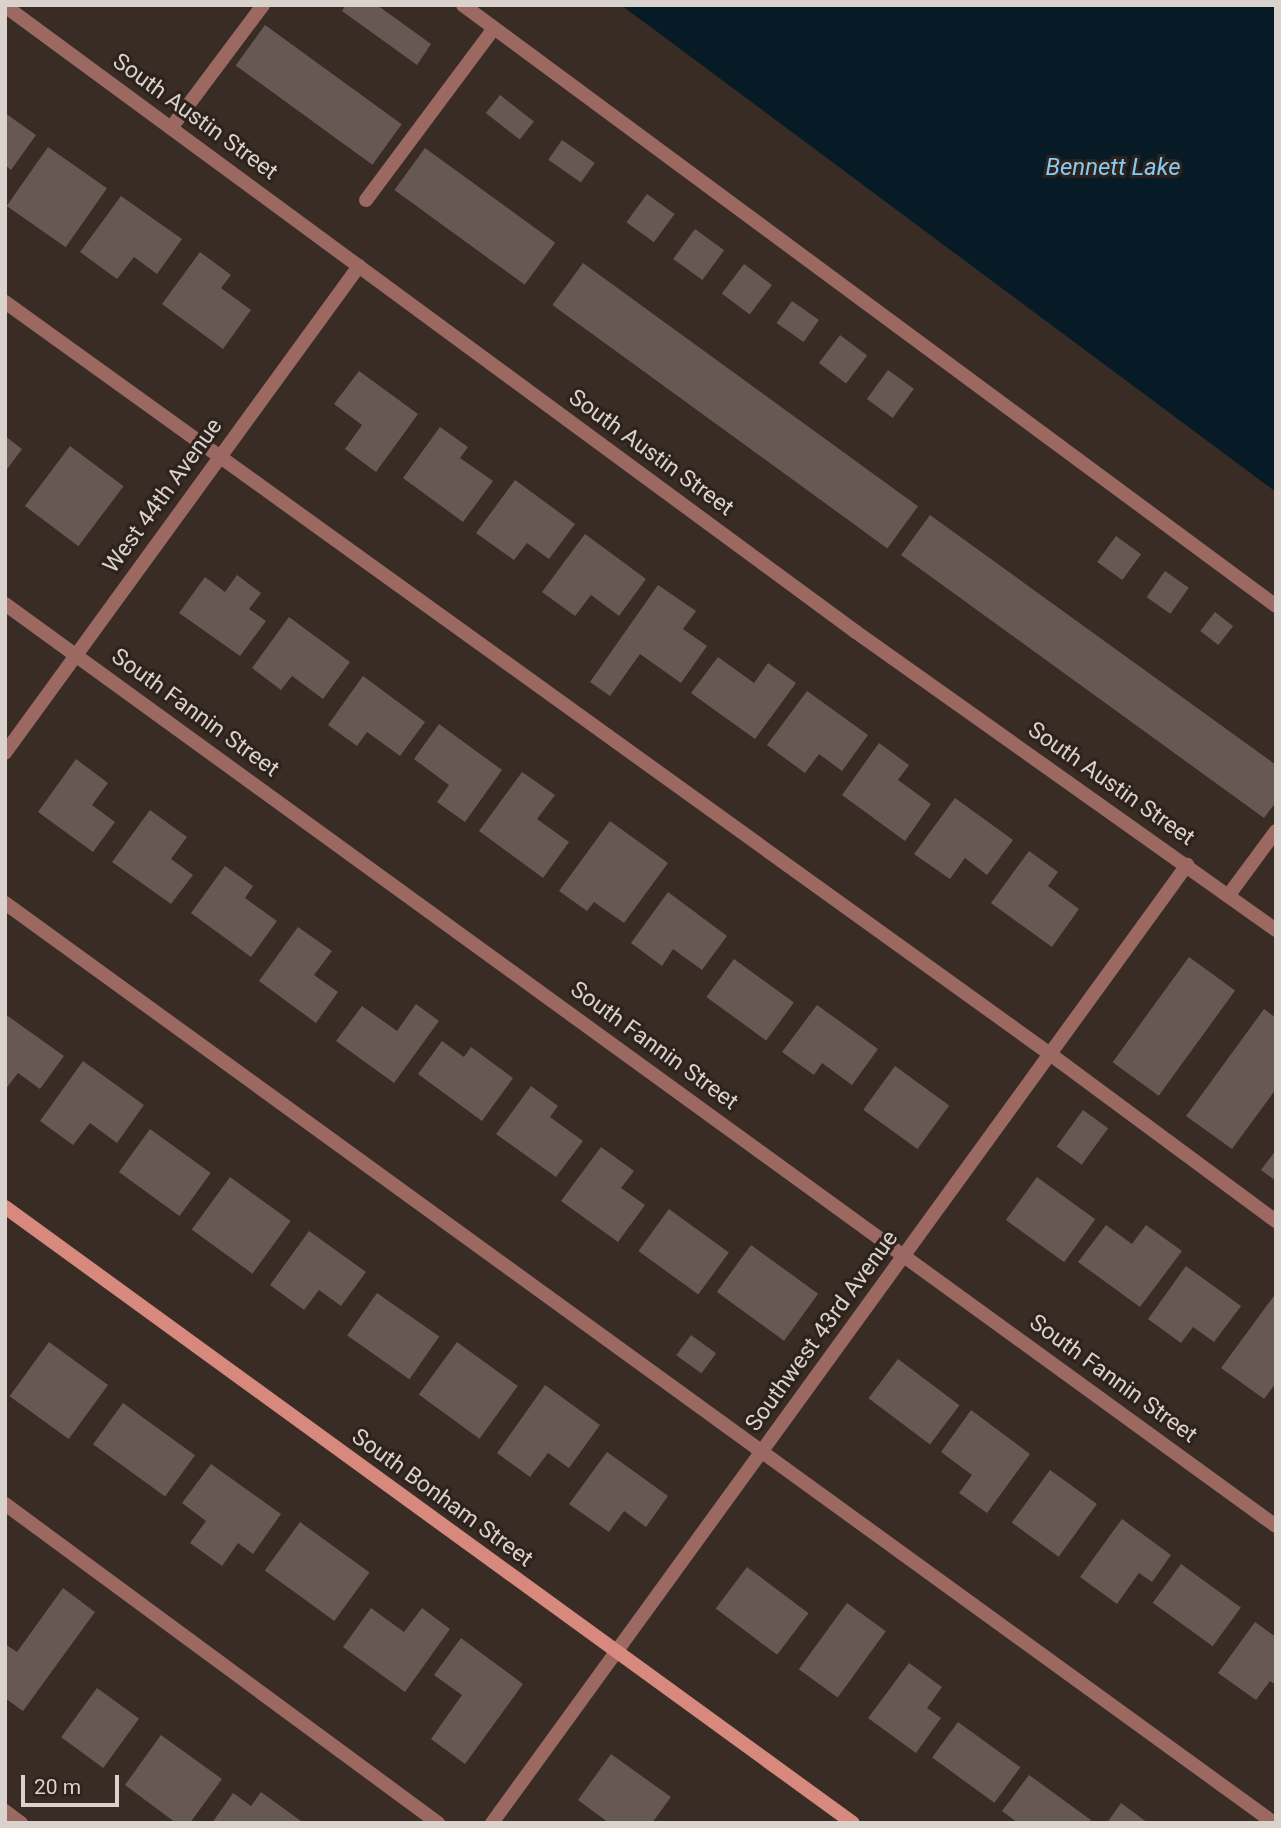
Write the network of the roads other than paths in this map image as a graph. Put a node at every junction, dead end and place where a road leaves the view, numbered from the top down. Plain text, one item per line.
1 (5, 5) edge
2 (263, 5) edge
3 (463, 5) edge
4 (494, 28) junction
5 (171, 128) junction
6 (366, 200) dead end
7 (359, 266) junction
8 (5, 302) edge
9 (219, 457) junction
10 (5, 604) edge
11 (1276, 606) edge
12 (75, 655) junction
13 (5, 753) edge
14 (1276, 831) edge
15 (1187, 865) junction
16 (1228, 896) junction
17 (5, 903) edge
18 (1276, 930) edge
19 (1050, 1054) junction
20 (5, 1207) edge
21 (1276, 1221) edge
22 (905, 1255) junction
23 (761, 1453) junction
24 (5, 1504) edge
25 (1276, 1526) edge
26 (616, 1653) junction
27 (5, 1811) edge
28 (21, 1823) edge
29 (438, 1823) edge
30 (492, 1823) edge
31 (853, 1823) edge
32 (1274, 1823) edge

1 - 5 street, South Austin Street
2 - 5 street
3 - 4 street
4 - 6 street
4 - 11 street
5 - 7 street, South Austin Street
7 - 9 street, West 44th Avenue
7 - 15 street, South Austin Street
8 - 9 street
9 - 12 street, West 44th Avenue
9 - 19 street
10 - 12 street, South Fannin Street
12 - 13 street, West 44th Avenue
12 - 22 street, South Fannin Street
14 - 16 street
15 - 16 street, South Austin Street
15 - 19 street, Southwest 43rd Avenue
16 - 18 street, South Austin Street
17 - 23 street
19 - 21 street
19 - 22 street, Southwest 43rd Avenue
20 - 26 street, South Bonham Street
22 - 23 street, Southwest 43rd Avenue
22 - 25 street, South Fannin Street
23 - 26 street, Southwest 43rd Avenue
23 - 32 street
24 - 29 street
26 - 30 street, Southwest 43rd Avenue
26 - 31 street, South Bonham Street
27 - 28 street

